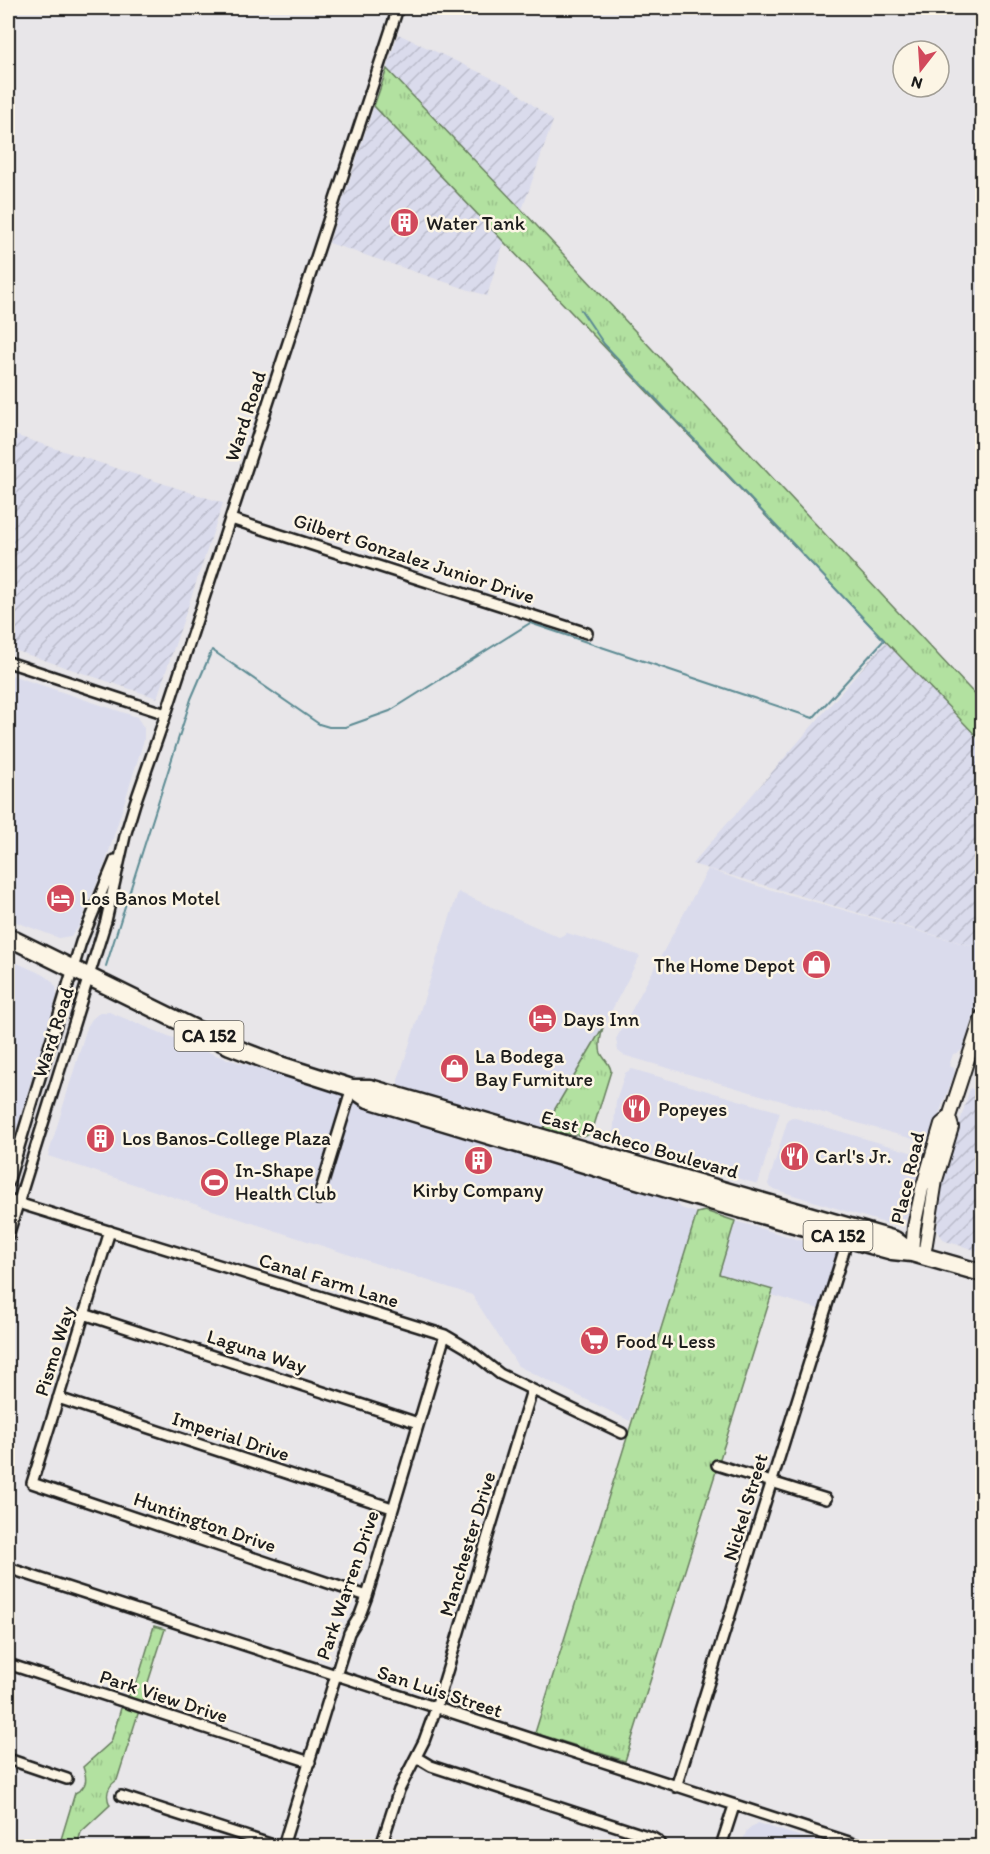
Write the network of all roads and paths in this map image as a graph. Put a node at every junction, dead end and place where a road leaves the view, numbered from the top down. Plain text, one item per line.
1 (398, 8) edge
2 (231, 519) junction
3 (587, 633) dead end
4 (8, 662) edge
5 (166, 714) junction
6 (125, 836) junction
7 (8, 937) edge
8 (73, 969) junction
9 (89, 977) junction
10 (982, 1016) edge
11 (352, 1088) junction
12 (8, 1183) edge
13 (318, 1199) dead end
14 (8, 1200) edge
15 (18, 1203) junction
16 (110, 1231) junction
17 (8, 1236) edge
18 (848, 1238) junction
19 (918, 1254) junction
20 (982, 1273) edge
21 (84, 1314) junction
22 (445, 1335) junction
23 (532, 1390) junction
24 (58, 1398) junction
25 (418, 1423) junction
26 (622, 1432) dead end
27 (717, 1465) dead end
28 (32, 1482) joint
29 (771, 1482) junction
30 (826, 1499) dead end
31 (392, 1508) junction
32 (8, 1568) edge
33 (367, 1596) junction
34 (8, 1664) edge
35 (336, 1676) junction
36 (436, 1708) junction
37 (416, 1757) junction
38 (8, 1759) edge
39 (310, 1762) junction
40 (67, 1779) dead end
41 (676, 1787) junction
42 (121, 1796) dead end
43 (734, 1806) junction
44 (276, 1846) edge
45 (283, 1846) edge
46 (381, 1846) edge
47 (661, 1846) edge
48 (722, 1846) edge
49 (861, 1846) edge

1 - 2 street, Ward Road
2 - 3 street, Gilbert Gonzalez Junior Drive
2 - 5 street, Ward Road
4 - 5 street
5 - 6 street, Ward Road
6 - 8 street, Ward Road
6 - 9 street, Ward Road
7 - 8 highway, East Pacheco Boulevard / CA 152
8 - 9 highway, East Pacheco Boulevard / CA 152
8 - 12 street, Ward Road
9 - 11 highway, East Pacheco Boulevard / CA 152
9 - 15 street, Ward Road
10 - 19 street, Place Road
11 - 13 street
11 - 18 highway, East Pacheco Boulevard / CA 152
11 - 19 highway, East Pacheco Boulevard / CA 152
14 - 15 street, Canal Farm Lane
15 - 16 street, Canal Farm Lane
15 - 17 street, Ward Road
16 - 21 street, Pismo Way
16 - 22 street, Canal Farm Lane
18 - 19 highway, East Pacheco Boulevard / CA 152
18 - 29 street, Nickel Street
19 - 20 highway, East Pacheco Boulevard / CA 152
21 - 24 street, Pismo Way
21 - 25 street, Laguna Way
22 - 23 street, Canal Farm Lane
22 - 25 street, Park Warren Drive
23 - 26 street, Canal Farm Lane
23 - 36 street, Manchester Drive
24 - 28 street, Pismo Way
24 - 31 street, Imperial Drive
25 - 31 street, Park Warren Drive
27 - 29 street
28 - 33 street, Huntington Drive
29 - 30 street
29 - 41 street, Nickel Street
31 - 33 street, Park Warren Drive
32 - 35 street, San Luis Street
33 - 35 street, Park Warren Drive
34 - 39 street, Park View Drive
35 - 36 street, San Luis Street
35 - 39 street, Park Warren Drive
36 - 37 street, Manchester Drive
36 - 41 street, San Luis Street
37 - 46 street, Manchester Drive
37 - 47 street
38 - 40 street
39 - 45 street, Park Warren Drive
41 - 43 street, San Luis Street
42 - 44 street
43 - 48 street
43 - 49 street, San Luis Street

